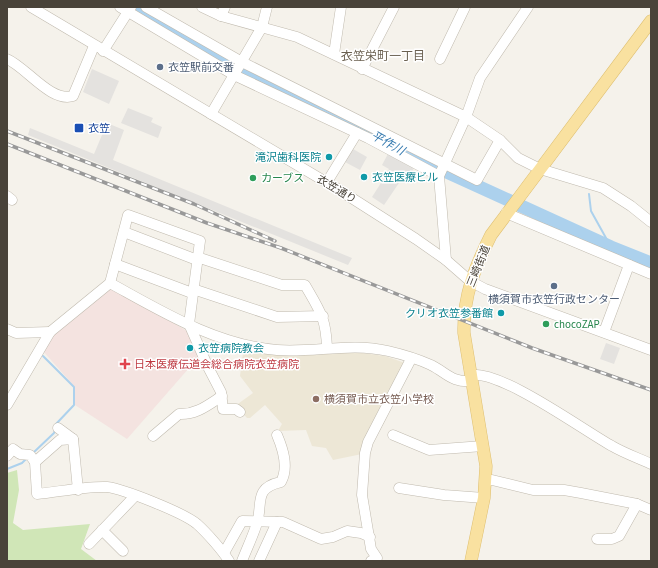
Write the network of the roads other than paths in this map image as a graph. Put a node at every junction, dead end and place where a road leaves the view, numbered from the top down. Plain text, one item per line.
1 (31, 7) edge
2 (146, 7) edge
3 (202, 7) edge
4 (267, 7) edge
5 (341, 7) edge
6 (394, 7) edge
7 (465, 7) edge
8 (528, 7) edge
9 (127, 9) edge
10 (223, 12) edge
11 (651, 21) edge
12 (262, 27) junction
13 (94, 46) junction
14 (103, 51) junction
15 (334, 54) junction
16 (7, 59) edge
17 (440, 59) dead end
18 (242, 62) junction
19 (362, 69) junction
20 (235, 74) junction
21 (212, 114) junction
22 (466, 117) junction
23 (357, 133) junction
24 (500, 140) junction
25 (446, 165) junction
26 (540, 169) junction
27 (439, 176) junction
28 (327, 182) junction
29 (506, 213) junction
30 (651, 222) edge
31 (124, 232) junction
32 (197, 258) junction
33 (446, 260) junction
34 (115, 264) junction
35 (629, 265) junction
36 (651, 274) edge
37 (470, 281) junction
38 (110, 283) junction
39 (193, 291) junction
40 (323, 316) junction
41 (189, 324) junction
42 (7, 329) edge
43 (50, 332) junction
44 (604, 332) junction
45 (327, 348) junction
46 (651, 350) edge
47 (411, 359) junction
48 (471, 378) junction
49 (222, 396) junction
50 (7, 405) edge
51 (240, 412) dead end
52 (58, 428) dead end
53 (277, 435) dead end
54 (393, 435) dead end
55 (153, 436) dead end
56 (73, 439) junction
57 (483, 446) junction
58 (7, 456) edge
59 (35, 462) junction
60 (651, 464) edge
61 (486, 480) junction
62 (399, 488) dead end
63 (78, 490) junction
64 (135, 496) junction
65 (484, 498) junction
66 (637, 504) junction
67 (651, 510) edge
68 (258, 521) junction
69 (277, 522) junction
70 (102, 530) junction
71 (370, 537) junction
72 (597, 539) dead end
73 (88, 544) dead end
74 (123, 551) dead end
75 (227, 557) edge
76 (377, 560) edge
77 (242, 561) edge
78 (259, 561) edge
79 (471, 561) edge

1 - 13 street, 衣笠通り
2 - 18 street
3 - 10 street
4 - 12 street
5 - 15 street
6 - 19 street
7 - 17 street
8 - 22 street
9 - 14 street
9 - 20 street
10 - 12 street
11 - 26 main road, 三崎街道
12 - 15 street
12 - 18 street
13 - 14 street, 衣笠通り
13 - 16 street
14 - 21 street, 衣笠通り
15 - 19 street
18 - 20 street
18 - 25 street
19 - 22 street
20 - 21 street
20 - 23 street
21 - 28 street, 衣笠通り
22 - 24 street
22 - 25 street
23 - 27 street
23 - 28 street
24 - 25 street
24 - 26 street
25 - 27 street
26 - 29 main road, 三崎街道
26 - 30 street
27 - 33 street
28 - 33 street, 衣笠通り
29 - 35 street
29 - 37 main road, 三崎街道
31 - 32 street
31 - 32 street
31 - 34 street
32 - 39 street
32 - 40 street
33 - 37 street, 衣笠通り
34 - 38 street
34 - 39 street
35 - 36 street
35 - 44 street
37 - 44 street, 衣笠通り
37 - 48 main road, 三崎街道
38 - 41 street
38 - 43 street
39 - 40 street
39 - 41 street
40 - 45 street
41 - 45 street
41 - 49 street
42 - 43 street
43 - 50 street
44 - 46 street, 衣笠通り
45 - 47 street
47 - 48 street
47 - 71 street
48 - 57 main road, 三崎街道
48 - 60 street
49 - 51 street
49 - 55 street
52 - 56 street
53 - 68 street
54 - 57 street
56 - 59 street
56 - 63 street
57 - 61 main road, 三崎街道
58 - 59 street
59 - 63 street
61 - 65 main road, 三崎街道
61 - 66 street
62 - 65 street
63 - 64 street
64 - 70 street
64 - 75 street
65 - 79 main road, 三崎街道
66 - 67 street
66 - 72 street
68 - 69 street
68 - 75 street
68 - 77 street
69 - 71 street
69 - 78 street
70 - 73 street
70 - 74 street
71 - 76 street

